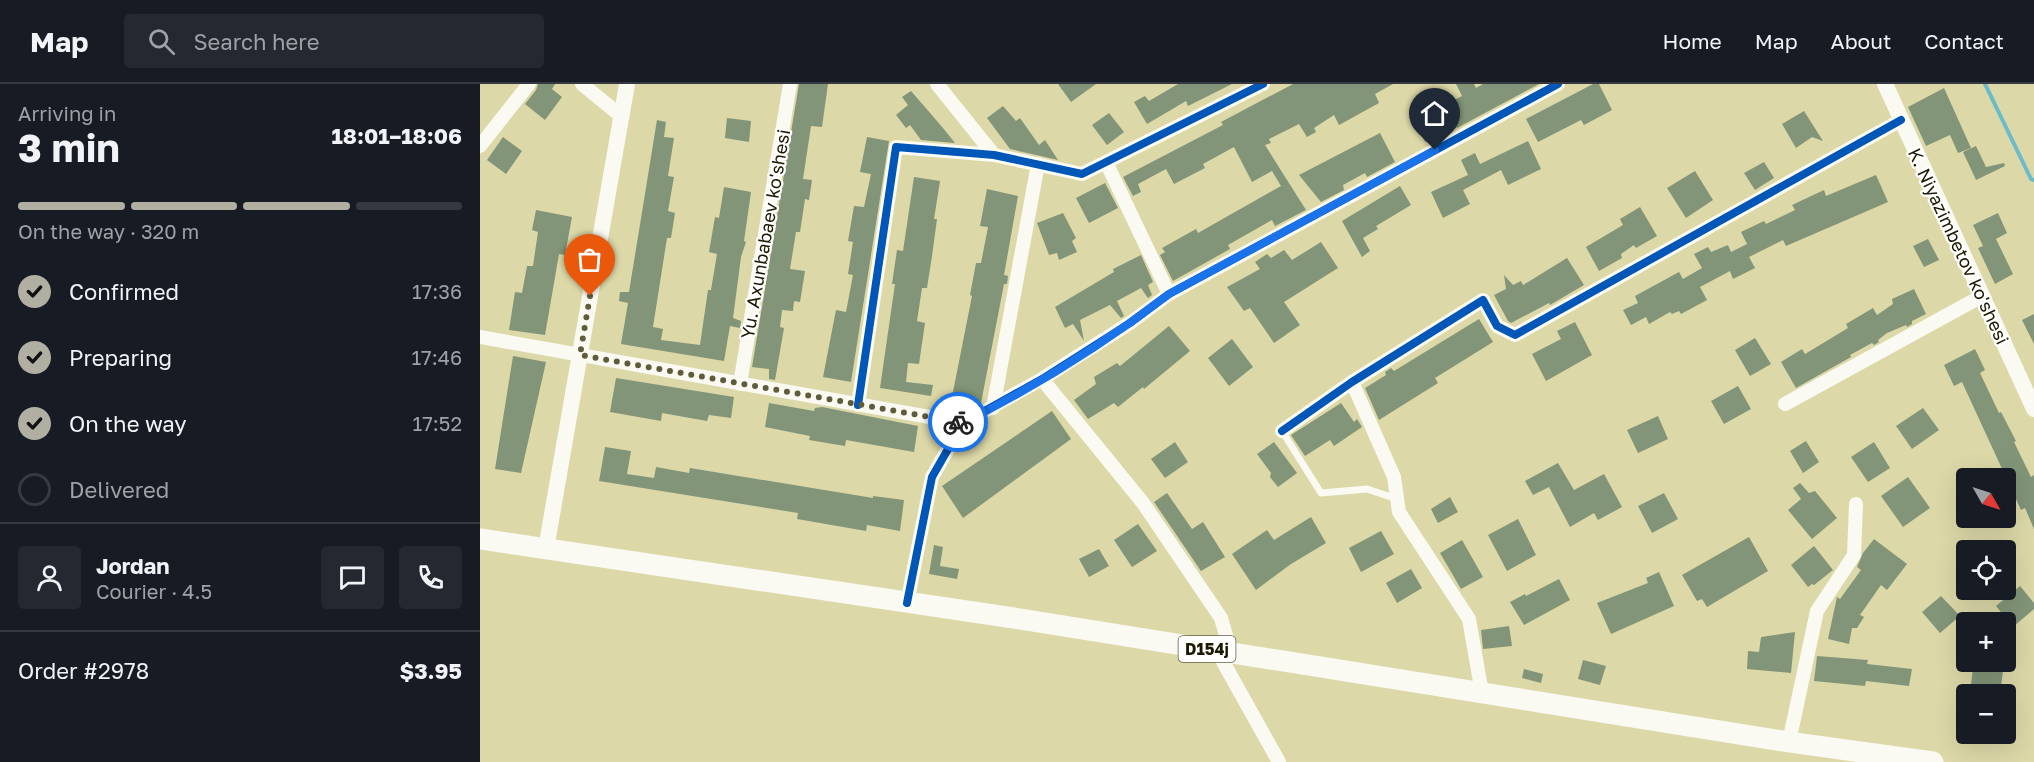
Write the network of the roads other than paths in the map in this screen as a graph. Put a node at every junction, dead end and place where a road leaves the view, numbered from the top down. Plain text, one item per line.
1 (529, 84) edge
2 (582, 84) edge
3 (627, 84) edge
4 (790, 84) edge
5 (937, 84) edge
6 (1263, 84) edge
7 (1558, 84) edge
8 (1885, 84) edge
9 (621, 116) junction
10 (1901, 120) junction
11 (480, 146) edge
12 (994, 155) junction
13 (1106, 162) junction
14 (1038, 164) junction
15 (1169, 294) junction
16 (1982, 296) junction
17 (480, 337) edge
18 (580, 355) junction
19 (1042, 379) junction
20 (1352, 382) junction
21 (740, 384) junction
22 (1785, 404) dead end
23 (858, 405) junction
24 (993, 408) junction
25 (2034, 409) edge
26 (963, 423) junction
27 (1282, 430) joint
28 (1397, 499) junction
29 (1856, 504) dead end
30 (480, 539) edge
31 (546, 549) junction
32 (907, 603) junction
33 (1224, 652) junction
34 (1482, 693) junction
35 (1789, 742) junction
36 (1279, 762) edge
37 (1933, 762) edge

1 - 11 street
2 - 9 street
3 - 9 street
4 - 21 street, Yu. Axunbabaev ko'shesi
5 - 12 street
6 - 13 street
7 - 15 street
8 - 10 street, K. Niyazimbetov ko'shesi
9 - 18 street
10 - 16 street, K. Niyazimbetov ko'shesi
10 - 20 street
12 - 14 street
12 - 23 street
13 - 14 street
13 - 15 street
14 - 24 street
15 - 19 street
16 - 22 street
16 - 25 street, K. Niyazimbetov ko'shesi
17 - 18 street
18 - 21 street
18 - 31 street
19 - 24 street
19 - 33 street
20 - 27 street
20 - 28 street
21 - 23 street
23 - 26 street
24 - 26 street
26 - 32 street
27 - 28 lane
28 - 34 street
29 - 35 street
30 - 31 main road, D154j
31 - 32 main road, D154j
32 - 33 main road, D154j
33 - 34 main road, D154j
33 - 36 street
34 - 35 main road, D154j
35 - 37 main road, D154j

